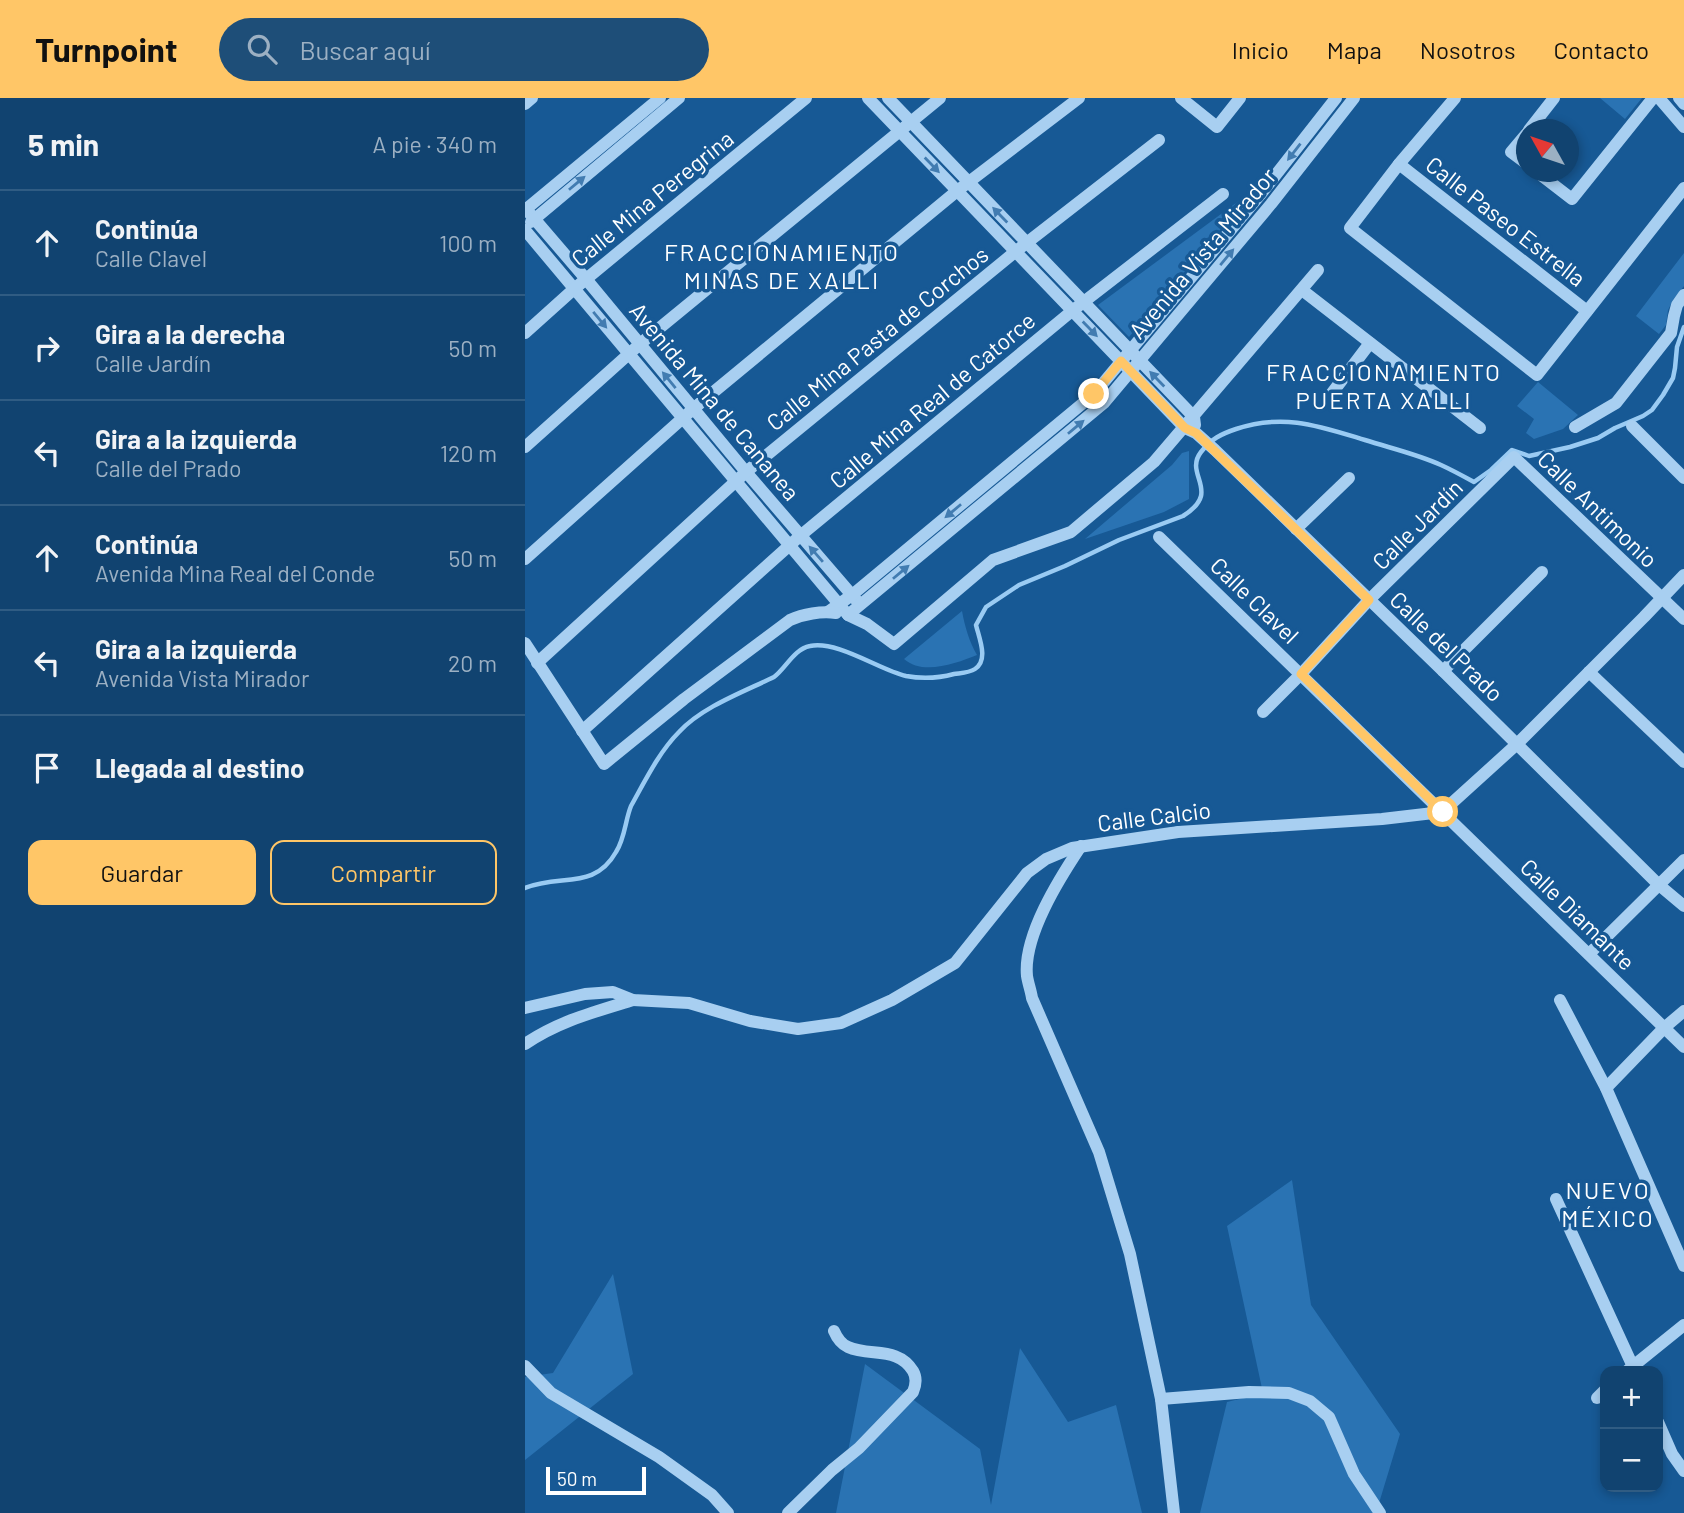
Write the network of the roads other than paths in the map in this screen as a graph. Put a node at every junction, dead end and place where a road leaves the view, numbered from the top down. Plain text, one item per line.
1 (532, 98) edge
2 (679, 98) edge
3 (806, 98) edge
4 (868, 98) edge
5 (888, 98) edge
6 (940, 98) edge
7 (1079, 98) edge
8 (1181, 98) edge
9 (1240, 98) edge
10 (1336, 98) edge
11 (1354, 98) edge
12 (1455, 98) edge
13 (1554, 98) edge
14 (1656, 98) edge
15 (1679, 98) edge
16 (1684, 103) edge
17 (525, 104) edge
18 (657, 105) edge
19 (1537, 119) edge
20 (911, 121) junction
21 (1684, 127) edge
22 (899, 131) junction
23 (1159, 140) dead end
24 (1399, 164) junction
25 (969, 182) junction
26 (1550, 182) edge
27 (1684, 188) edge
28 (957, 191) junction
29 (1223, 194) dead end
30 (1260, 195) junction
31 (1271, 204) junction
32 (527, 217) edge
33 (1027, 243) junction
34 (1015, 252) junction
35 (1318, 270) dead end
36 (586, 279) junction
37 (575, 289) junction
38 (1302, 289) junction
39 (1684, 295) edge
40 (1084, 302) junction
41 (1587, 311) junction
42 (1072, 312) junction
43 (525, 333) edge
44 (640, 344) junction
45 (1370, 344) junction
46 (1130, 350) junction
47 (628, 355) junction
48 (1121, 361) junction
49 (1140, 361) junction
50 (1131, 372) junction
51 (1325, 401) dead end
52 (693, 409) junction
53 (1194, 417) junction
54 (682, 419) junction
55 (1575, 426) dead end
56 (1632, 426) dead end
57 (1480, 428) dead end
58 (1193, 432) junction
59 (525, 447) edge
60 (1514, 457) joint
61 (746, 472) junction
62 (1349, 478) dead end
63 (1684, 478) edge
64 (735, 482) junction
65 (982, 487) junction
66 (991, 497) junction
67 (1296, 529) junction
68 (800, 536) junction
69 (1159, 537) dead end
70 (790, 545) junction
71 (525, 559) edge
72 (1542, 572) dead end
73 (1684, 575) edge
74 (852, 595) junction
75 (1662, 599) junction
76 (1369, 600) junction
77 (860, 606) junction
78 (834, 608) junction
79 (848, 615) junction
80 (1684, 619) edge
81 (867, 624) junction
82 (525, 643) edge
83 (537, 663) junction
84 (1443, 671) junction
85 (1589, 672) junction
86 (1301, 674) junction
87 (1263, 712) dead end
88 (582, 731) junction
89 (1517, 744) junction
90 (1684, 762) edge
91 (1443, 812) junction
92 (1081, 846) junction
93 (1684, 860) edge
94 (1659, 885) junction
95 (1684, 906) edge
96 (1590, 954) junction
97 (633, 1000) junction
98 (1560, 1000) dead end
99 (525, 1008) edge
100 (1684, 1011) edge
101 (1664, 1028) junction
102 (525, 1044) edge
103 (1684, 1047) edge
104 (1606, 1088) junction
105 (1556, 1199) dead end
106 (1684, 1266) edge
107 (1684, 1325) edge
108 (834, 1331) dead end
109 (525, 1366) edge
110 (1630, 1366) edge
111 (1637, 1366) edge
112 (1161, 1399) junction
113 (1661, 1429) edge
114 (1684, 1471) edge
115 (728, 1513) edge
116 (789, 1513) edge
117 (1174, 1513) edge
118 (1380, 1513) edge

1 - 17 street
2 - 18 street
3 - 36 street, Calle Mina Peregrina
4 - 22 street, Calle del Prado
5 - 20 street
6 - 20 street
7 - 25 street
8 - 9 street
10 -> 30 street, Avenida Vista Mirador
11 - 31 street, Avenida Vista Mirador
12 - 24 street
13 - 19 street
14 - 21 street
14 - 26 street
15 - 16 street
18 - 32 street
20 - 22 street
20 - 25 street
22 -> 28 street, Calle del Prado
22 - 44 street
23 - 33 street, Calle Mina Pasta de Corchos
24 - 41 street, Calle Paseo Estrella
24 - 41 street
25 - 28 street
33 -> 25 street
27 - 41 street
28 - 34 street, Calle del Prado
28 - 52 street
29 - 40 street, Calle Mina Real de Catorce
30 - 31 street
30 - 46 street, Avenida Vista Mirador
49 -> 31 street, Avenida Vista Mirador
32 - 36 street, Avenida Mina de Cananea
32 - 37 street, Avenida Mina de Cananea
33 - 34 street, Calle Mina Pasta de Corchos
33 - 40 street
34 - 42 street, Calle del Prado
34 - 61 street, Calle Mina Pasta de Corchos
35 - 38 street
36 - 37 street, Calle Mina Peregrina
36 - 44 street, Avenida Mina de Cananea
37 - 43 street, Calle Mina Peregrina
37 -> 47 street, Avenida Mina de Cananea
38 - 45 street
38 - 53 street
39 - 55 street
40 - 42 street, Calle Mina Real de Catorce
40 - 46 street
42 -> 48 street, Calle del Prado
42 - 68 street, Calle Mina Real de Catorce
44 - 47 street
52 -> 44 street, Avenida Mina de Cananea
45 - 51 street
45 - 57 street
46 - 48 street, Avenida Vista Mirador
46 - 49 street
47 - 54 street, Avenida Mina de Cananea
47 - 59 street
48 - 50 street, Calle del Prado
48 - 65 street, Avenida Vista Mirador
49 - 50 street, Avenida Vista Mirador
53 -> 49 street
50 - 58 street, Calle del Prado
66 -> 50 street, Avenida Vista Mirador
52 - 54 street
52 - 61 street, Avenida Mina de Cananea
53 - 58 street
54 - 64 street, Avenida Mina de Cananea
54 - 71 street
56 - 63 street
58 - 67 street, Calle del Prado
58 - 81 street, Avenida Mina de Cananea
60 - 75 street, Calle Antimonio
60 - 76 street, Calle Jardín
61 - 64 street, Calle Mina Pasta de Corchos
61 - 68 street, Avenida Mina de Cananea
62 - 67 street
64 - 70 street, Avenida Mina de Cananea
64 - 83 street, Calle Mina Pasta de Corchos
65 - 66 street
65 -> 74 street, Avenida Vista Mirador
77 -> 66 street, Avenida Vista Mirador
67 - 76 street, Calle del Prado
68 - 70 street, Calle Mina Real de Catorce
74 -> 68 street, Avenida Mina de Cananea
69 - 86 street, Calle Clavel
70 - 78 street, Avenida Mina de Cananea
70 - 88 street, Calle Mina Real de Catorce
72 - 84 street
73 - 75 street
74 - 77 street, Avenida Mina de Cananea
74 - 78 street, Avenida Vista Mirador
75 - 80 street, Calle Antimonio
75 - 85 street
76 - 84 street, Calle del Prado
76 - 86 street, Calle Jardín
77 - 79 street, Avenida Vista Mirador
77 - 81 street, Avenida Mina de Cananea
78 - 79 street, Avenida Mina de Cananea
78 - 88 street
79 - 81 street, Avenida Mina de Cananea
82 - 83 street
83 - 88 street
84 - 89 street, Calle del Prado
85 - 89 street
85 - 90 street
86 - 87 street, Calle Jardín
86 - 91 street, Calle Clavel
89 - 91 street
89 - 94 street, Calle del Prado
91 - 92 street, Calle Calcio
91 - 96 street, Calle Diamante
92 - 97 street, Calle Calcio
92 - 112 street
93 - 94 street
94 - 95 street, Calle del Prado
94 - 96 street
96 - 101 street, Calle Diamante
97 - 99 street
97 - 102 street
98 - 104 street
100 - 101 street
101 - 103 street, Calle Diamante
101 - 104 street
104 - 106 street
105 - 110 street
107 - 111 street
108 - 116 street
109 - 115 street
112 - 117 street
112 - 118 street
113 - 114 street

